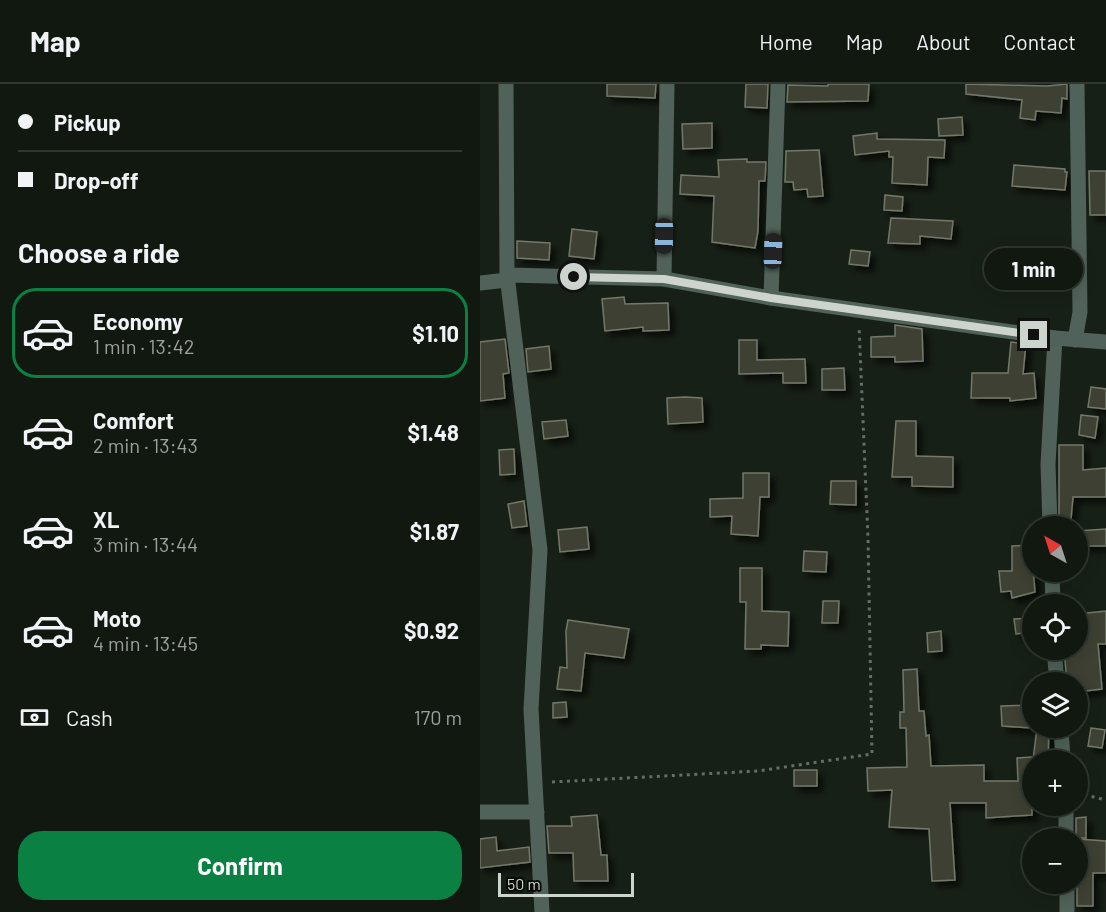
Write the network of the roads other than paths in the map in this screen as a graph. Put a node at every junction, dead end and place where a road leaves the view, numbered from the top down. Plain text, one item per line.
1 (506, 84) edge
2 (667, 84) edge
3 (778, 84) edge
4 (1077, 84) edge
5 (507, 277) junction
6 (664, 279) junction
7 (480, 283) edge
8 (771, 298) junction
9 (1055, 338) junction
10 (1075, 340) junction
11 (1106, 342) edge
12 (1050, 516) edge
13 (480, 812) edge
14 (537, 812) junction
15 (1067, 894) edge
16 (542, 912) edge
17 (1067, 912) edge

1 - 5 street
2 - 6 street
3 - 8 street
4 - 10 street
5 - 6 street
5 - 7 street
5 - 14 street
6 - 8 street
8 - 9 street
9 - 10 street
9 - 12 street
10 - 11 street
13 - 14 street
14 - 16 street
15 - 17 street

